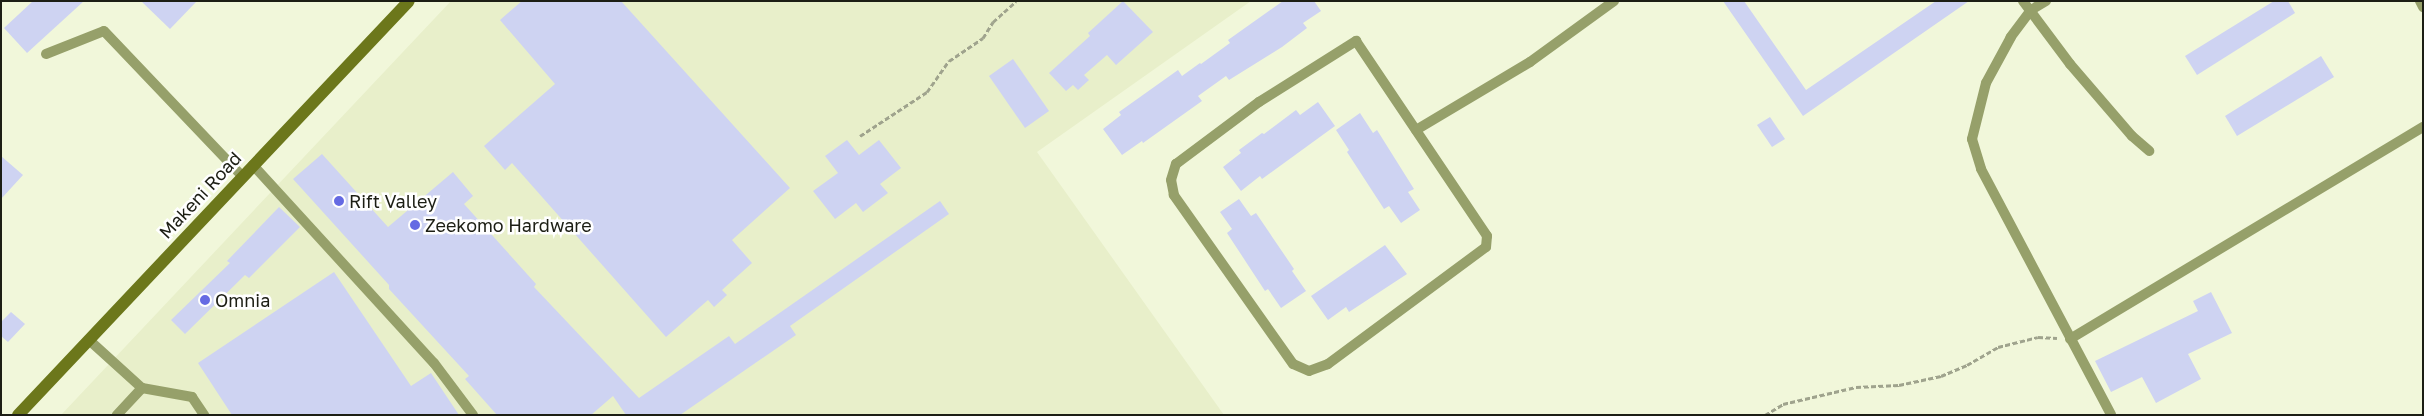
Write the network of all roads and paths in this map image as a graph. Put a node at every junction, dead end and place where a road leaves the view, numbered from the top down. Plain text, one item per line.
1 (409, 1) edge
2 (1016, 1) edge
3 (1614, 1) edge
4 (2024, 1) edge
5 (2046, 1) edge
6 (2420, 1) edge
7 (2423, 7) edge
8 (2031, 10) junction
9 (46, 54) dead end
10 (2423, 127) edge
11 (1416, 130) junction
12 (860, 136) dead end
13 (2149, 151) dead end
14 (252, 165) junction
15 (242, 176) junction
16 (2070, 339) junction
17 (89, 340) junction
18 (142, 388) junction
19 (18, 415) edge
20 (117, 415) edge
21 (204, 415) edge
22 (473, 415) edge
23 (1765, 415) edge
24 (2111, 415) edge

1 - 14 main road, Makeni Road
2 - 12 path
3 - 11 lane
4 - 8 lane
5 - 8 lane
6 - 7 lane
8 - 13 lane
8 - 16 lane
9 - 15 lane
10 - 16 lane
11 - 11 lane
14 - 15 main road, Makeni Road
14 - 22 lane
15 - 17 main road, Makeni Road
16 - 23 path
16 - 24 lane
17 - 18 lane
17 - 19 main road, Makeni Road
18 - 20 lane
18 - 21 lane

